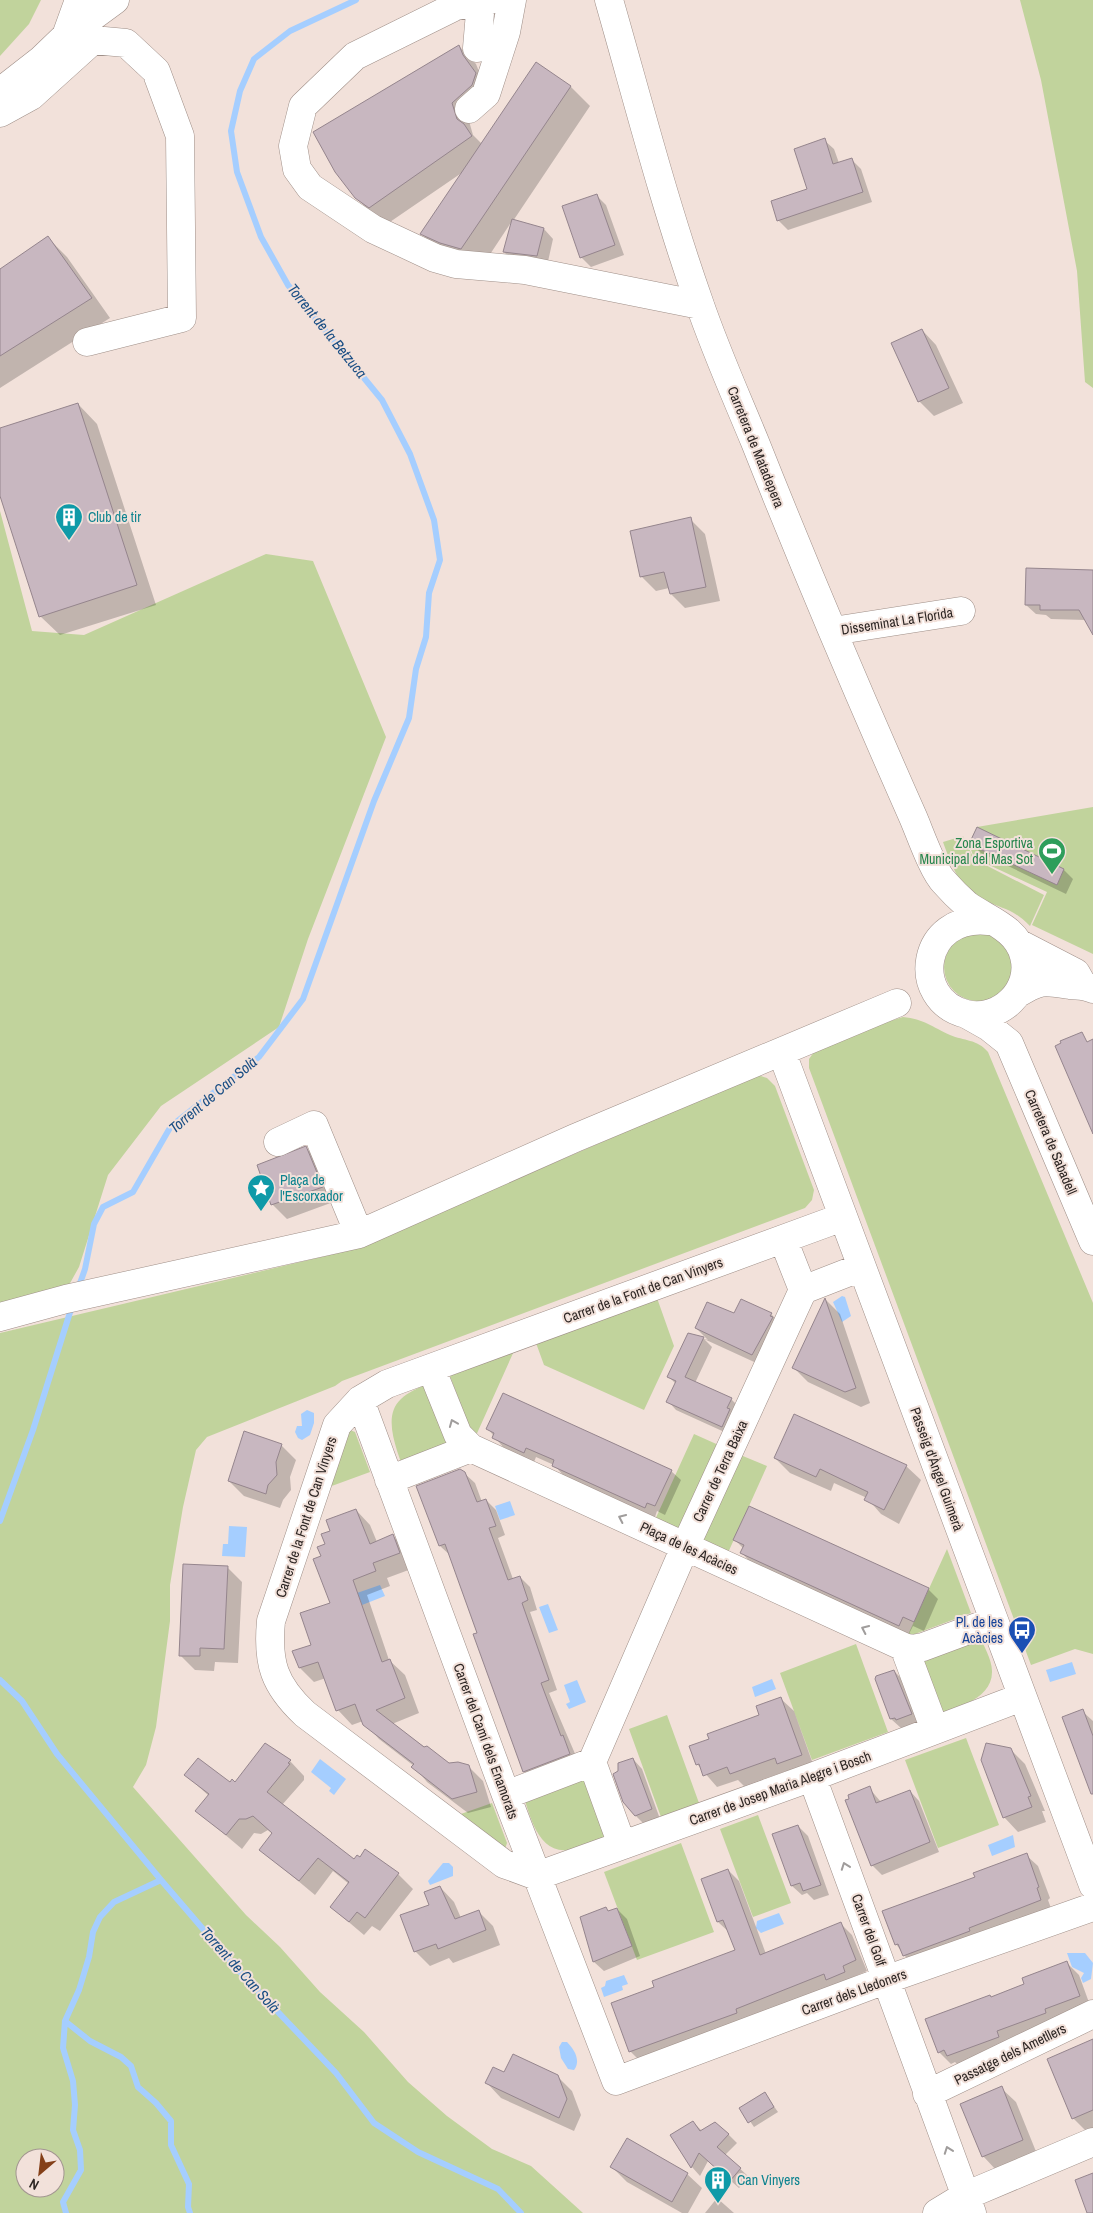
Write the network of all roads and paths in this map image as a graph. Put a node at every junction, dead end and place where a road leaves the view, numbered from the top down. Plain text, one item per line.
1 (79, 0) edge
2 (115, 0) edge
3 (512, 0) edge
4 (609, 0) edge
5 (485, 1) edge
6 (66, 36) junction
7 (477, 48) dead end
8 (0, 92) edge
9 (468, 109) dead end
10 (0, 113) edge
11 (700, 305) junction
12 (87, 342) dead end
13 (961, 611) dead end
14 (833, 631) junction
15 (941, 880) junction
16 (990, 921) junction
17 (1020, 944) junction
18 (936, 946) junction
19 (1087, 986) edge
20 (1014, 998) junction
21 (898, 1003) junction
22 (957, 1010) junction
23 (1008, 1043) junction
24 (782, 1053) junction
25 (278, 1142) dead end
26 (843, 1217) junction
27 (359, 1234) junction
28 (783, 1239) junction
29 (1093, 1241) edge
30 (862, 1267) junction
31 (804, 1290) junction
32 (0, 1316) edge
33 (431, 1368) junction
34 (360, 1400) junction
35 (471, 1448) junction
36 (389, 1480) junction
37 (686, 1547) junction
38 (992, 1621) junction
39 (904, 1647) junction
40 (1022, 1697) junction
41 (935, 1730) junction
42 (592, 1762) junction
43 (812, 1777) junction
44 (506, 1795) junction
45 (622, 1845) junction
46 (536, 1876) junction
47 (1093, 1885) edge
48 (1093, 1907) edge
49 (888, 1980) junction
50 (1093, 2014) edge
51 (616, 2081) joint
52 (927, 2094) junction
53 (1093, 2142) edge
54 (968, 2204) edge
55 (937, 2213) edge

1 - 6 street
2 - 6 street
3 - 9 street
4 - 11 street, Carretera de Matadepera
5 - 7 street
5 - 11 street
6 - 8 street
10 - 12 street
11 - 14 street, Carretera de Matadepera
13 - 14 street, Disseminat La Florida
14 - 15 street, Carretera de Matadepera
15 - 16 street
15 - 18 street
16 - 17 street
16 - 18 street
17 - 19 street
17 - 20 street
18 - 21 street
18 - 22 street
19 - 20 street
20 - 22 street
20 - 23 street
21 - 22 street
21 - 24 street
22 - 23 street, Carretera de Sabadell
23 - 29 street, Carretera de Sabadell
24 - 26 street, Passeig d'Àngel Guimerà
24 - 27 street
25 - 27 street
26 - 28 street, Carrer de la Font de Can Vinyers
26 - 30 street, Passeig d'Àngel Guimerà
27 - 32 street
28 - 31 street
28 - 33 street, Carrer de la Font de Can Vinyers
30 - 31 street
30 - 38 street, Passeig d'Àngel Guimerà
31 - 37 street, Carrer de Terra Baixa
33 - 34 street, Carrer de la Font de Can Vinyers
35 -> 33 street, Plaça de les Acàcies
34 - 36 street, Carrer del Camí dels Enamorats
34 - 46 street, Carrer de la Font de Can Vinyers
35 - 36 street
37 -> 35 street, Plaça de les Acàcies
36 - 44 street, Carrer del Camí dels Enamorats
39 -> 37 street, Plaça de les Acàcies
37 - 42 street, Carrer de Terra Baixa
38 - 39 street, Plaça de les Acàcies
38 - 40 street, Passeig d'Àngel Guimerà
39 - 41 street
40 - 41 street, Carrer de Josep Maria Alegre i Bosch
40 - 47 street, Passeig d'Àngel Guimerà
41 - 43 street, Carrer de Josep Maria Alegre i Bosch
42 - 44 street
42 - 45 street
43 - 45 street, Carrer de Josep Maria Alegre i Bosch
49 -> 43 street, Carrer del Golf
44 - 46 street, Carrer del Camí dels Enamorats
45 - 46 street, Carrer de Josep Maria Alegre i Bosch
46 - 51 street, Carrer del Camí dels Enamorats
48 - 49 street, Carrer dels Lledoners
49 - 51 street, Carrer dels Lledoners
49 - 52 street, Carrer del Golf
50 - 52 street, Passatge dels Ametllers
54 -> 52 street, Carrer del Golf
53 - 54 street
54 - 55 street

